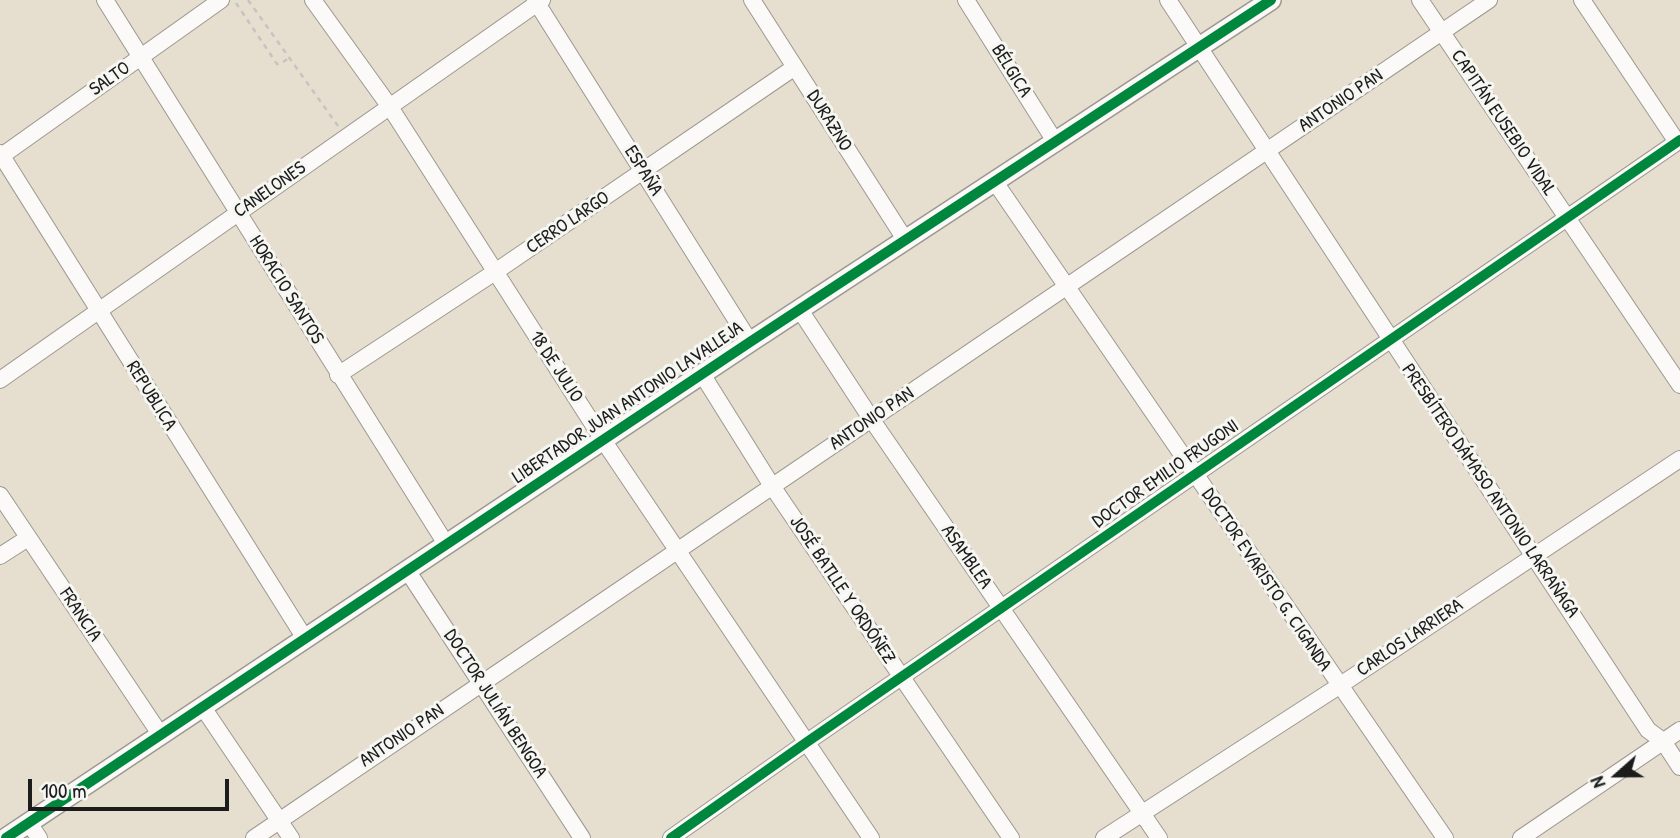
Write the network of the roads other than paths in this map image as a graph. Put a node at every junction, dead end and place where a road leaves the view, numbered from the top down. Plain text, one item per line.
1 (105, 0) edge
2 (221, 0) edge
3 (313, 0) edge
4 (752, 0) edge
5 (967, 0) edge
6 (1168, 0) edge
7 (1271, 0) edge
8 (1420, 0) edge
9 (1489, 0) edge
10 (1582, 0) edge
11 (538, 1) edge
12 (1442, 33) junction
13 (1198, 47) junction
14 (141, 57) junction
15 (795, 67) junction
16 (390, 107) junction
17 (1678, 141) edge
18 (1056, 142) junction
19 (1267, 150) junction
20 (1, 156) edge
21 (643, 172) junction
22 (995, 182) junction
23 (237, 212) junction
24 (1567, 217) junction
25 (906, 241) junction
26 (495, 272) junction
27 (1065, 288) junction
28 (800, 310) junction
29 (98, 312) junction
30 (1390, 340) junction
31 (750, 342) junction
32 (702, 374) junction
33 (338, 375) junction
34 (0, 380) edge
35 (1680, 385) edge
36 (872, 420) junction
37 (603, 440) junction
38 (1680, 459) edge
39 (1195, 476) junction
40 (772, 486) junction
41 (0, 495) edge
42 (28, 538) junction
43 (446, 544) junction
44 (677, 550) junction
45 (0, 556) edge
46 (1534, 556) junction
47 (407, 570) junction
48 (1002, 608) junction
49 (304, 637) junction
50 (900, 677) junction
51 (481, 682) junction
52 (1339, 686) junction
53 (202, 706) junction
54 (1680, 730) edge
55 (160, 734) junction
56 (1662, 741) junction
57 (807, 742) junction
58 (1680, 767) edge
59 (1142, 813) junction
60 (279, 821) junction
61 (34, 830) edge
62 (6, 838) edge
63 (254, 838) edge
64 (291, 838) edge
65 (582, 838) edge
66 (671, 838) edge
67 (871, 838) edge
68 (1011, 838) edge
69 (1104, 838) edge
70 (1159, 838) edge
71 (1445, 838) edge
72 (1521, 838) edge

1 - 14 street, HORACIO SANTOS
2 - 14 street, SALTO
3 - 16 street, 18 DE JULIO
4 - 15 street, DURAZNO
5 - 18 street, BÉLGICA
6 - 13 street, PRESBÍTERO DÁMASO ANTONIO LARRAÑAGA
7 - 13 street, LIBERTADOR JUAN ANTONIO LAVALLEJA
8 - 12 street, CAPITÁN EUSEBIO VIDAL
9 - 12 street, ANTONIO PAN
10 - 17 street
11 - 16 street, CANELONES
11 - 21 street, ESPAÑA
12 - 19 street, ANTONIO PAN
12 - 24 street, CAPITÁN EUSEBIO VIDAL
13 - 18 street, LIBERTADOR JUAN ANTONIO LAVALLEJA
13 - 19 street, PRESBÍTERO DÁMASO ANTONIO LARRAÑAGA
14 - 20 street, SALTO
14 - 23 street, HORACIO SANTOS
15 - 21 street, CERRO LARGO
15 - 25 street, DURAZNO
16 - 23 street, CANELONES
16 - 26 street, 18 DE JULIO
17 - 24 street, DOCTOR EMILIO FRUGONI
18 - 22 street, LIBERTADOR JUAN ANTONIO LAVALLEJA
19 - 27 street, ANTONIO PAN
19 - 30 street, PRESBÍTERO DÁMASO ANTONIO LARRAÑAGA
20 - 29 street, REPUBLICA
21 - 26 street, CERRO LARGO
21 - 31 street, ESPAÑA
22 - 25 street, LIBERTADOR JUAN ANTONIO LAVALLEJA
22 - 27 street, DOCTOR EVARISTO G. CIGANDA
23 - 29 street, CANELONES
23 - 33 street, HORACIO SANTOS
24 - 30 street, DOCTOR EMILIO FRUGONI
24 - 35 street, CAPITÁN EUSEBIO VIDAL
25 - 28 street, LIBERTADOR JUAN ANTONIO LAVALLEJA
26 - 33 street, CERRO LARGO
26 - 37 street, 18 DE JULIO
27 - 36 street, ANTONIO PAN
27 - 39 street, DOCTOR EVARISTO G. CIGANDA
28 - 31 street, LIBERTADOR JUAN ANTONIO LAVALLEJA
28 - 36 street, ASAMBLEA
29 - 34 street, CANELONES
29 - 49 street, REPUBLICA
30 - 39 street, DOCTOR EMILIO FRUGONI
30 - 46 street, PRESBÍTERO DÁMASO ANTONIO LARRAÑAGA
31 - 32 street, LIBERTADOR JUAN ANTONIO LAVALLEJA
32 - 37 street, LIBERTADOR JUAN ANTONIO LAVALLEJA
32 - 40 street, JOSÉ BATLLE Y ORDÓÑEZ
33 - 43 street, HORACIO SANTOS
36 - 40 street, ANTONIO PAN
36 - 48 street, ASAMBLEA
37 - 43 street, LIBERTADOR JUAN ANTONIO LAVALLEJA
37 - 44 street, 18 DE JULIO
38 - 46 street, CARLOS LARRIERA
39 - 48 street, DOCTOR EMILIO FRUGONI
39 - 52 street, DOCTOR EVARISTO G. CIGANDA
40 - 44 street, ANTONIO PAN
40 - 50 street, JOSÉ BATLLE Y ORDÓÑEZ
41 - 42 street, FRANCIA
42 - 45 street
42 - 55 street, FRANCIA
43 - 47 street, LIBERTADOR JUAN ANTONIO LAVALLEJA
44 - 51 street, ANTONIO PAN
44 - 57 street, 18 DE JULIO
46 - 52 street, CARLOS LARRIERA
46 - 56 street, PRESBÍTERO DÁMASO ANTONIO LARRAÑAGA
47 - 49 street, LIBERTADOR JUAN ANTONIO LAVALLEJA
47 - 51 street, DOCTOR JULIÁN BENGOA
48 - 50 street, DOCTOR EMILIO FRUGONI
48 - 59 street, ASAMBLEA
49 - 53 street, LIBERTADOR JUAN ANTONIO LAVALLEJA
50 - 57 street, DOCTOR EMILIO FRUGONI
50 - 68 street, JOSÉ BATLLE Y ORDÓÑEZ
51 - 60 street, ANTONIO PAN
51 - 65 street, DOCTOR JULIÁN BENGOA
52 - 59 street, CARLOS LARRIERA
52 - 71 street, DOCTOR EVARISTO G. CIGANDA
53 - 55 street, LIBERTADOR JUAN ANTONIO LAVALLEJA
53 - 60 street
54 - 56 street
55 - 61 street, LIBERTADOR JUAN ANTONIO LAVALLEJA
56 - 58 street, PRESBÍTERO DÁMASO ANTONIO LARRAÑAGA
56 - 72 street
57 - 66 street, DOCTOR EMILIO FRUGONI
57 - 67 street, 18 DE JULIO
59 - 69 street, CARLOS LARRIERA
59 - 70 street, ASAMBLEA
60 - 63 street, ANTONIO PAN
60 - 64 street
61 - 62 street, LIBERTADOR JUAN ANTONIO LAVALLEJA

